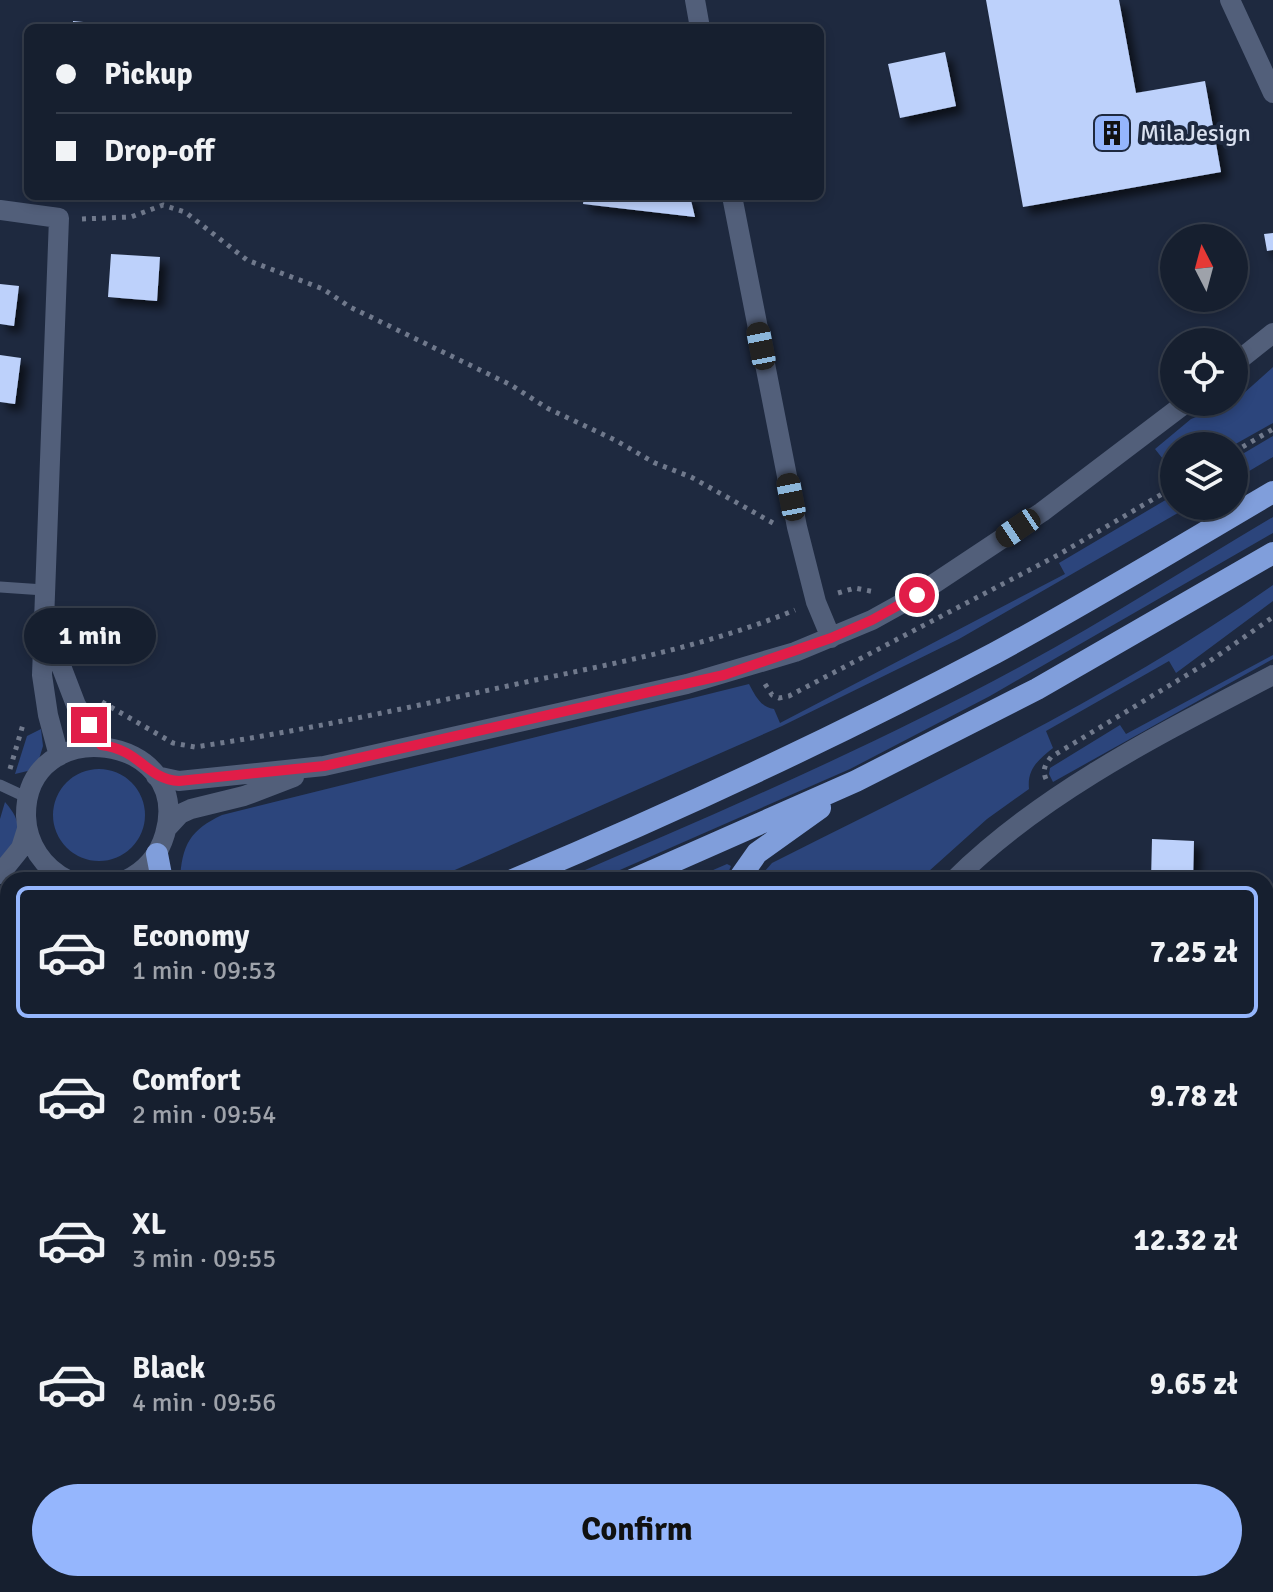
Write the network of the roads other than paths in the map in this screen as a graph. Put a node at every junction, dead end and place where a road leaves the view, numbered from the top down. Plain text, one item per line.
1 (695, 0) edge
2 (1230, 0) edge
3 (699, 24) edge
4 (1273, 93) edge
5 (733, 200) edge
6 (0, 210) edge
7 (1273, 333) edge
8 (1248, 353) edge
9 (1169, 416) edge
10 (1273, 492) edge
11 (1273, 553) edge
12 (0, 587) edge
13 (44, 590) junction
14 (45, 624) junction
15 (831, 638) junction
16 (1273, 675) edge
17 (101, 745) junction
18 (59, 756) junction
19 (324, 766) junction
20 (156, 776) junction
21 (856, 781) junction
22 (2, 786) edge
23 (28, 798) junction
24 (167, 828) junction
25 (27, 829) junction
26 (157, 854) junction
27 (2, 872) edge
28 (51, 872) edge
29 (140, 872) edge
30 (160, 872) edge
31 (532, 872) edge
32 (650, 872) edge
33 (744, 872) edge
34 (963, 872) edge

1 - 3 street
2 - 4 street
5 - 15 street
6 - 13 street
7 - 8 street
9 - 15 street
10 - 31 highway
11 - 21 highway
12 - 13 lane
13 - 14 street
14 - 17 street
14 - 18 street
15 - 19 street
16 - 34 street
17 - 18 street
17 - 20 street
18 - 23 street
19 - 20 street
19 - 24 street
20 - 24 street
21 - 32 highway
21 - 33 highway
22 - 23 lane
23 - 25 street
24 - 26 street
25 - 27 street
25 - 28 street
26 - 29 street
26 - 30 highway

